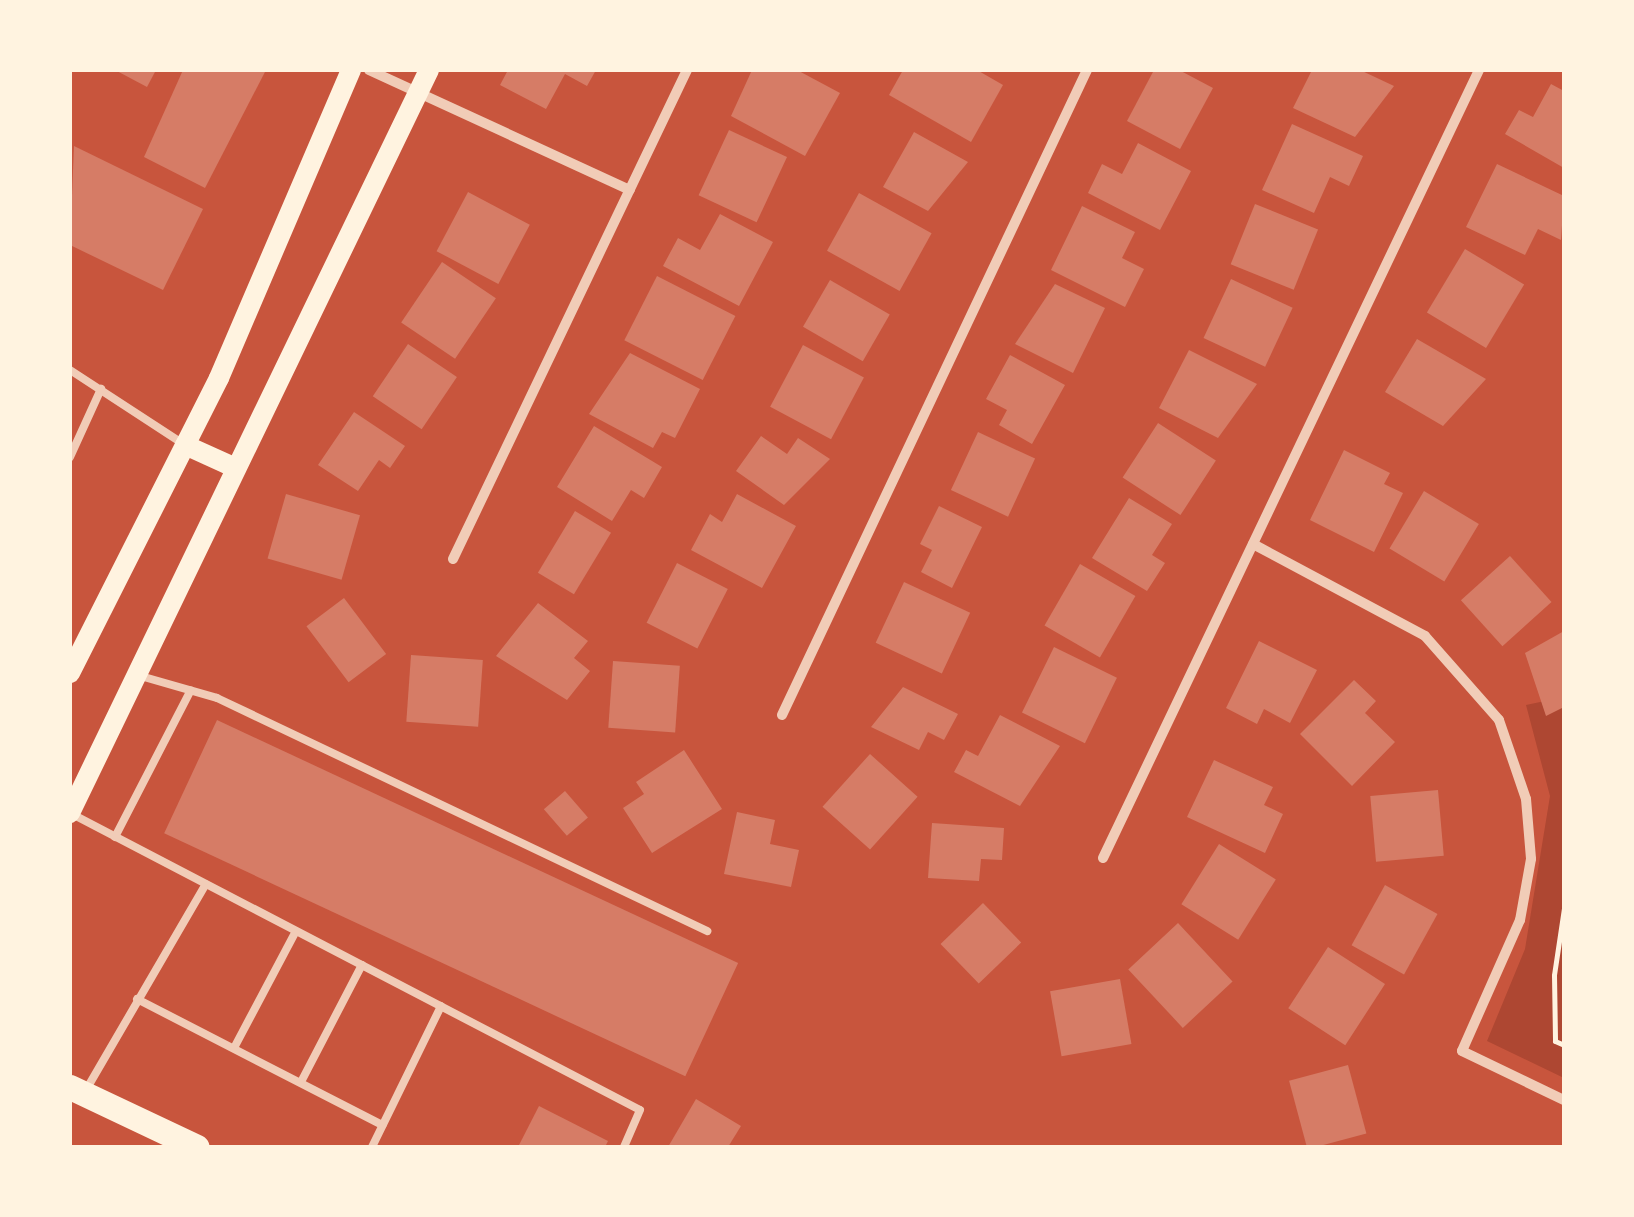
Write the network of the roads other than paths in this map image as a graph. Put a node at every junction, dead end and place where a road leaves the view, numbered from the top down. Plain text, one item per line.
1 (351, 70) edge
2 (370, 70) edge
3 (429, 70) edge
4 (686, 70) edge
5 (1087, 70) edge
6 (1479, 70) edge
7 (418, 92) junction
8 (630, 190) junction
9 (70, 370) edge
10 (101, 389) junction
11 (185, 445) junction
12 (70, 457) edge
13 (236, 468) junction
14 (1253, 544) junction
15 (453, 559) dead end
16 (70, 673) edge
17 (136, 675) junction
18 (192, 690) junction
19 (782, 715) dead end
20 (70, 813) edge
21 (115, 837) junction
22 (1103, 858) dead end
23 (206, 884) junction
24 (296, 931) junction
25 (707, 931) dead end
26 (362, 966) junction
27 (137, 999) junction
28 (440, 1006) junction
29 (234, 1048) junction
30 (302, 1082) junction
31 (77, 1090) edge
32 (1564, 1100) edge
33 (382, 1125) junction
34 (197, 1147) edge
35 (372, 1147) edge
36 (624, 1147) edge

1 - 11 main road
2 - 7 street
3 - 7 main road
4 - 8 street
5 - 19 street
6 - 14 street
7 - 8 street
7 - 13 main road
8 - 15 street
9 - 10 lane
10 - 11 lane
10 - 12 lane
11 - 13 main road
11 - 16 main road
13 - 17 main road
14 - 22 street
14 - 32 street
17 - 18 lane
17 - 20 main road
18 - 21 lane
18 - 25 lane
20 - 21 lane
21 - 23 lane
23 - 24 lane
23 - 27 lane
24 - 26 lane
24 - 29 lane
26 - 28 lane
26 - 30 lane
27 - 29 lane
27 - 31 lane
28 - 33 lane
28 - 36 lane
29 - 30 lane
30 - 33 lane
31 - 34 main road
33 - 35 lane

